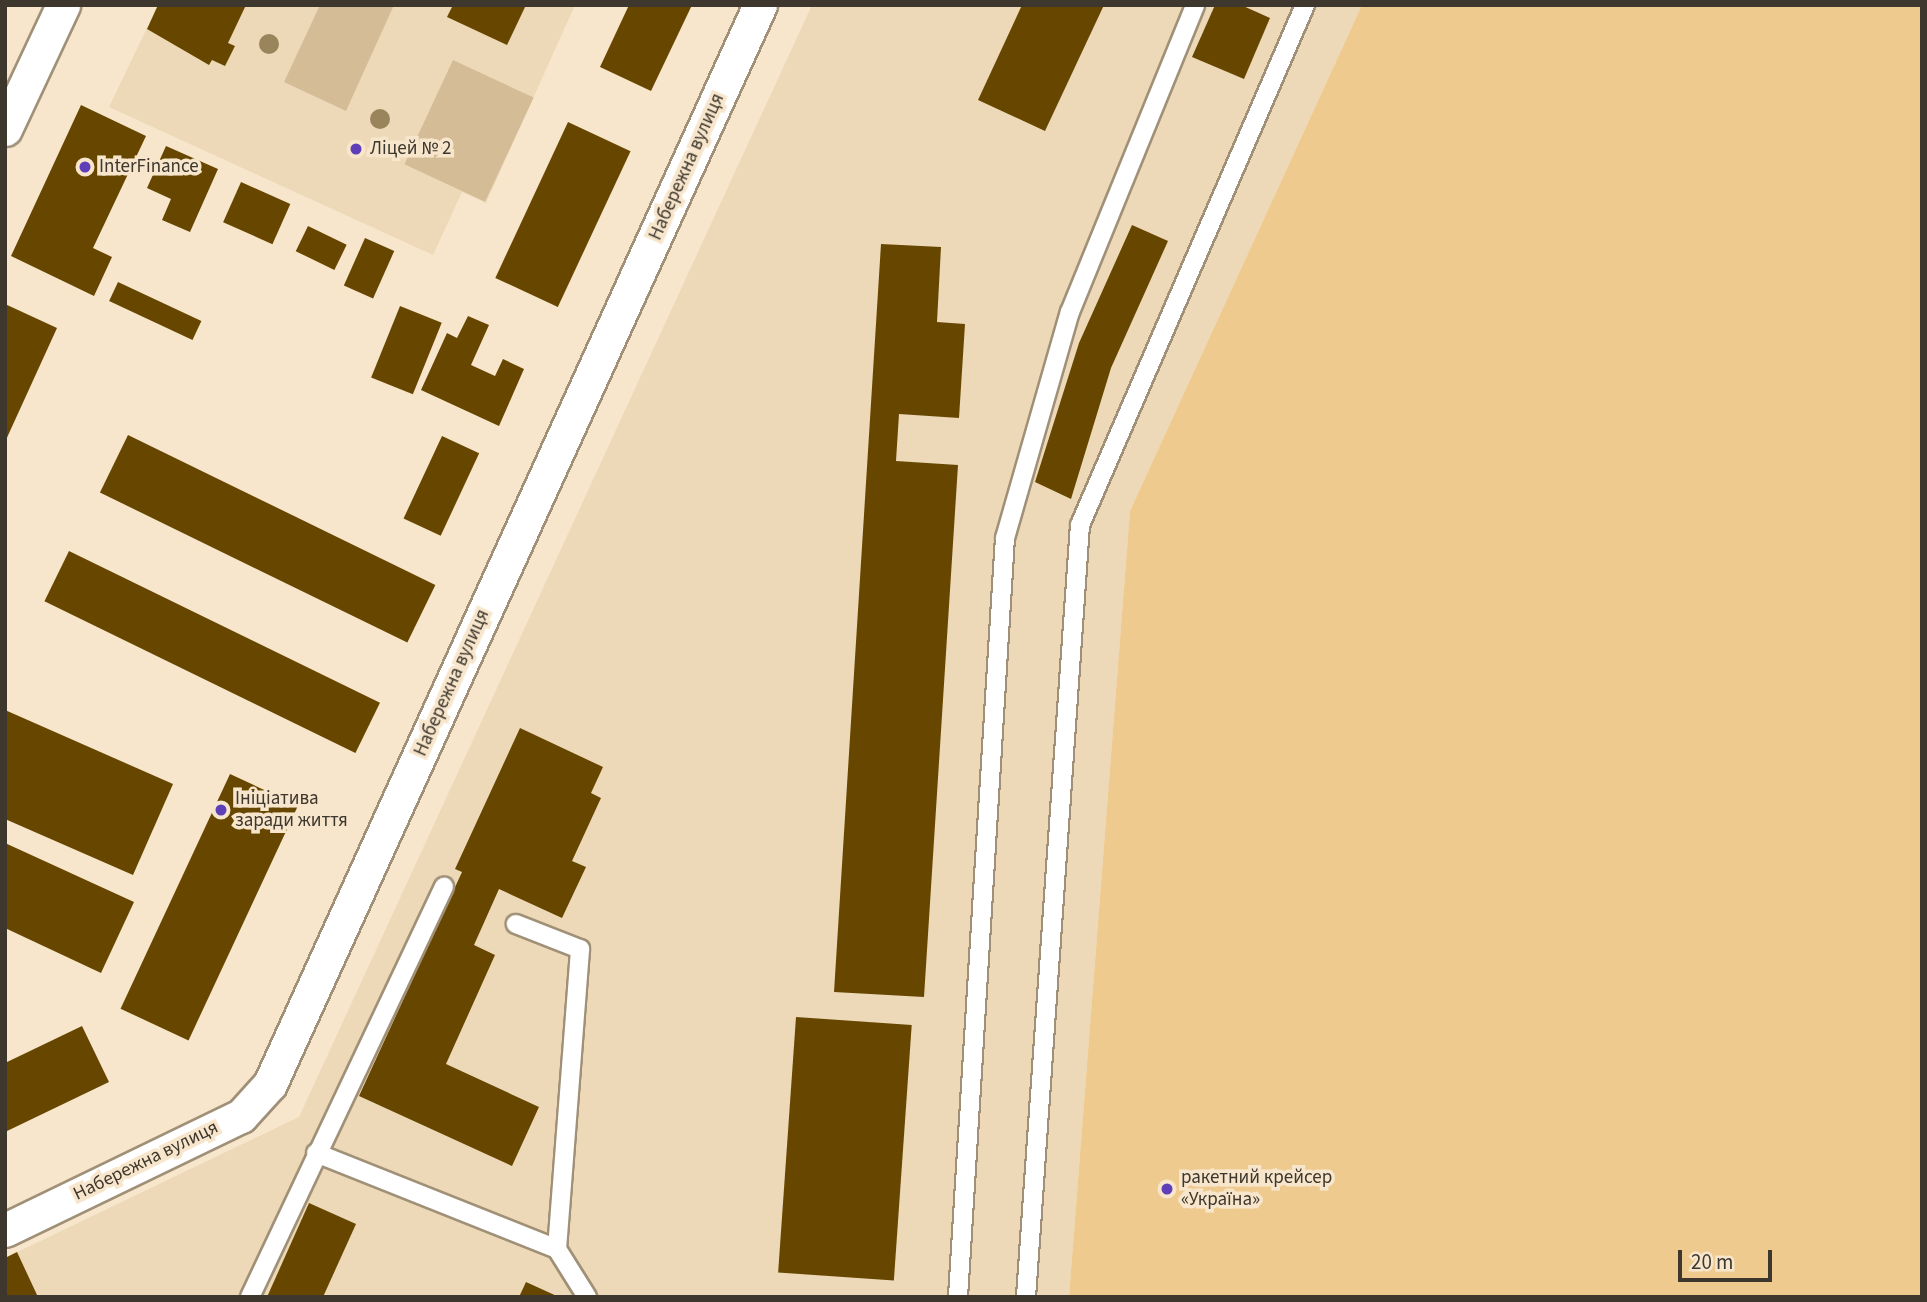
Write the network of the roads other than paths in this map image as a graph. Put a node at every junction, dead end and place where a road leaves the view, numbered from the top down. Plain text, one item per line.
1 (63, 5) edge
2 (760, 5) edge
3 (1195, 5) edge
4 (1305, 5) edge
5 (5, 128) edge
6 (444, 887) dead end
7 (516, 924) dead end
8 (316, 1153) junction
9 (5, 1230) edge
10 (557, 1249) junction
11 (250, 1297) edge
12 (587, 1297) edge
13 (958, 1297) edge
14 (1026, 1297) edge

1 - 5 street
2 - 9 street, Набережна вулиця
3 - 13 lane
4 - 14 lane
6 - 8 lane
7 - 10 lane
8 - 10 lane
8 - 11 lane
10 - 12 lane

